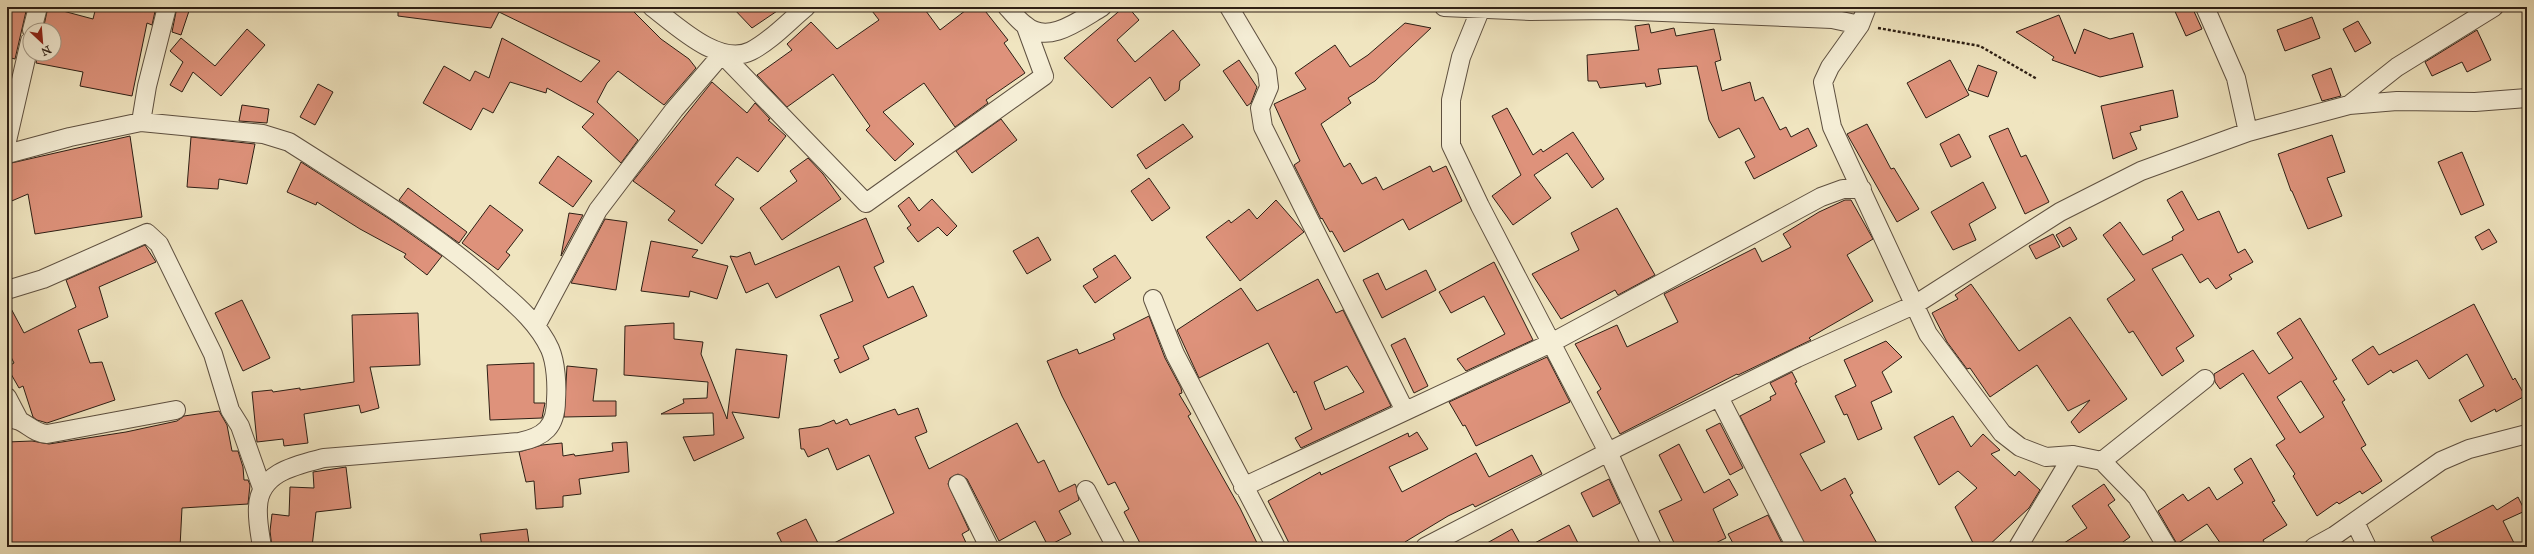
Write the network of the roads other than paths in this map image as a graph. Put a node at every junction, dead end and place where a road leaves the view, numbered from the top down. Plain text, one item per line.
1 (38, 7) edge
2 (167, 7) edge
3 (652, 7) edge
4 (806, 7) edge
5 (1007, 7) edge
6 (1102, 7) edge
7 (1229, 7) edge
8 (1444, 7) edge
9 (1867, 7) edge
10 (2205, 7) edge
11 (2494, 7) edge
12 (1481, 8) junction
13 (34, 22) edge
14 (1860, 25) junction
15 (1026, 27) junction
16 (722, 54) junction
17 (25, 62) edge
18 (2527, 98) edge
19 (2349, 105) junction
20 (141, 122) junction
21 (2248, 132) junction
22 (7, 141) edge
23 (7, 154) edge
24 (1862, 189) junction
25 (7, 290) edge
26 (1153, 299) dead end
27 (1916, 304) junction
28 (536, 326) junction
29 (1551, 343) junction
30 (2205, 379) dead end
31 (7, 397) edge
32 (1718, 397) junction
33 (176, 410) dead end
34 (1406, 411) junction
35 (13, 418) edge
36 (2525, 440) edge
37 (1608, 452) junction
38 (2073, 455) junction
39 (2102, 461) junction
40 (958, 484) dead end
41 (1243, 486) junction
42 (262, 488) junction
43 (1086, 490) dead end
44 (2355, 522) junction
45 (262, 547) edge
46 (989, 547) edge
47 (1116, 547) edge
48 (1276, 547) edge
49 (1425, 547) edge
50 (1652, 547) edge
51 (1796, 547) edge
52 (2018, 547) edge
53 (2167, 547) edge
54 (2314, 547) edge
55 (2367, 547) edge

1 - 13 street
2 - 20 street
3 - 16 street
4 - 16 street
5 - 15 street
6 - 15 street
7 - 34 street
8 - 12 street
9 - 14 street
10 - 21 street
11 - 19 street
12 - 14 street
12 - 29 street
14 - 24 street
15 - 16 street
16 - 28 street
17 - 22 street
18 - 19 street
19 - 21 street
20 - 23 street
20 - 28 street
21 - 27 street
24 - 27 street
24 - 29 street
25 - 42 street
26 - 41 street
27 - 32 street
27 - 38 street
28 - 42 street
29 - 34 street
29 - 37 street
30 - 39 street
31 - 35 street
32 - 37 street
32 - 51 street
33 - 35 street
34 - 41 street
36 - 44 street
37 - 49 street
37 - 50 street
38 - 39 street
38 - 52 street
39 - 53 street
40 - 46 street
41 - 48 street
42 - 45 street
43 - 47 street
44 - 54 street
44 - 55 street

